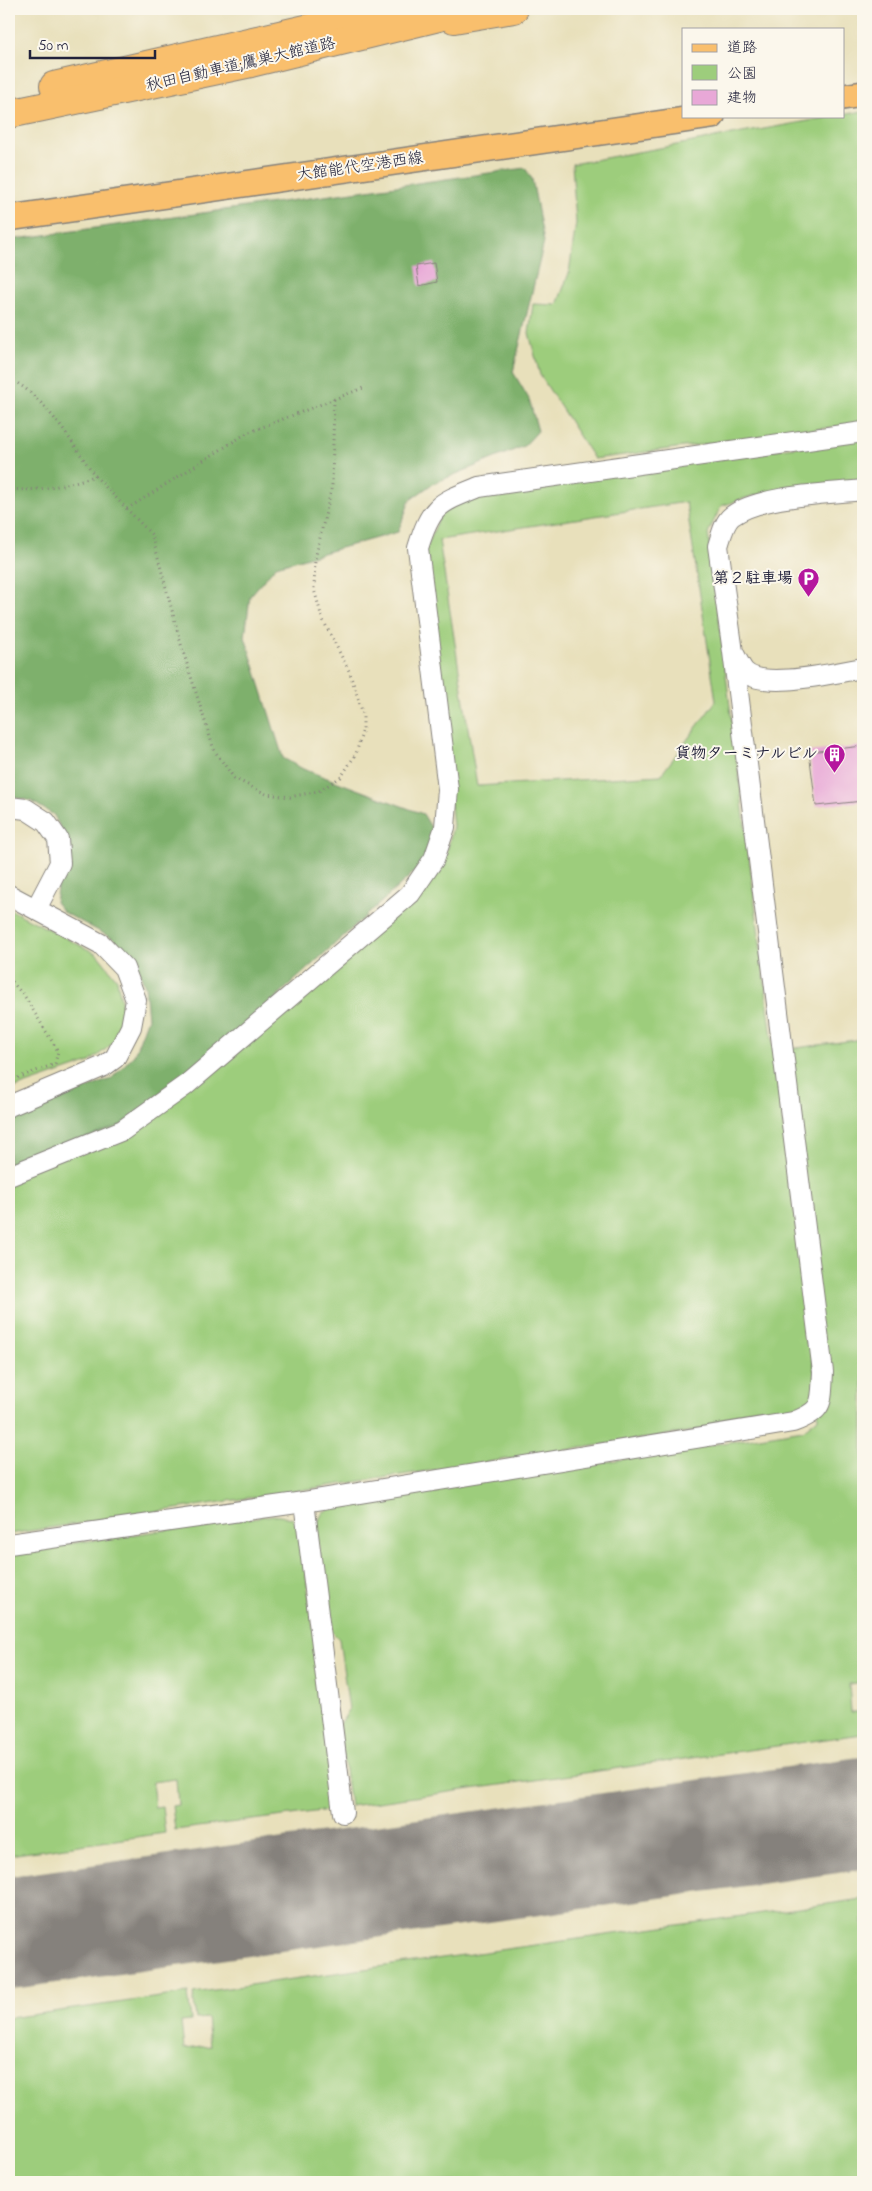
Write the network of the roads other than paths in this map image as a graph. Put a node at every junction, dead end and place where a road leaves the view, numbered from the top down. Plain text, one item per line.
1 (371, 9) edge
2 (394, 9) edge
3 (472, 9) edge
4 (514, 9) edge
5 (244, 55) junction
6 (863, 94) edge
7 (9, 96) edge
8 (844, 97) edge
9 (9, 114) edge
10 (698, 118) edge
11 (9, 218) edge
12 (863, 432) edge
13 (863, 490) edge
14 (733, 652) junction
15 (863, 668) edge
16 (9, 807) edge
17 (9, 895) edge
18 (36, 908) junction
19 (9, 1106) edge
20 (9, 1176) edge
21 (304, 1502) junction
22 (9, 1544) edge
23 (343, 1813) dead end

1 - 5 highway
2 - 5 highway, 秋田自動車道;鷹巣大館道路
3 - 5 highway, 秋田自動車道;鷹巣大館道路
4 - 5 highway
5 - 7 highway, 秋田自動車道;鷹巣大館道路
5 - 9 highway, 秋田自動車道;鷹巣大館道路
6 - 8 main road
10 - 11 main road, 大館能代空港西線
12 - 20 street
13 - 14 street
14 - 15 street
14 - 21 street
16 - 18 street
17 - 18 street
18 - 19 street
21 - 22 street
21 - 23 street

